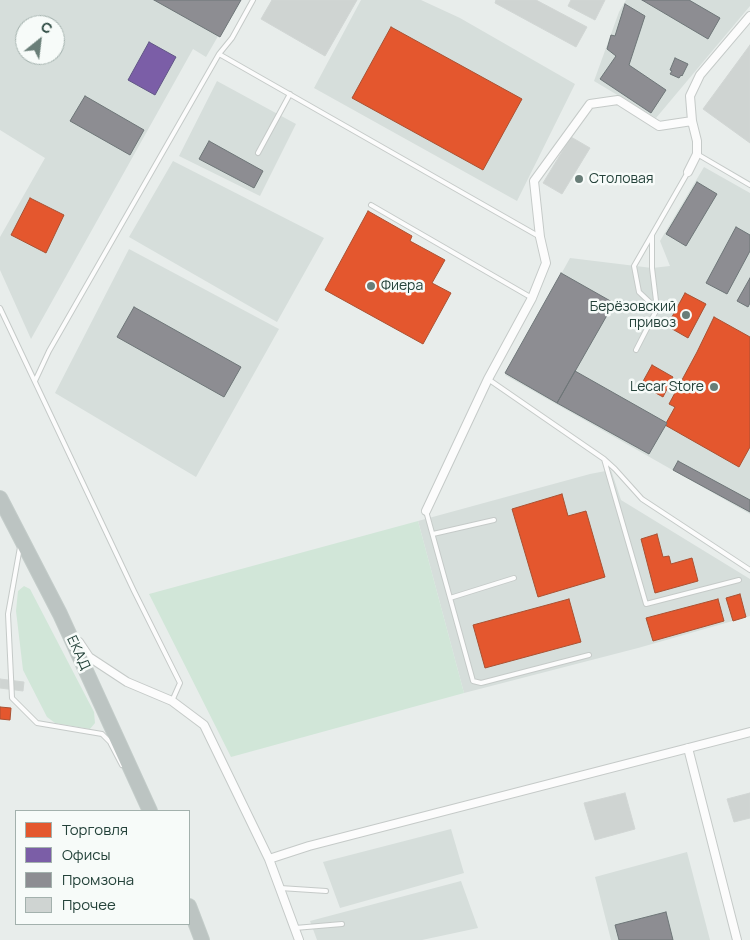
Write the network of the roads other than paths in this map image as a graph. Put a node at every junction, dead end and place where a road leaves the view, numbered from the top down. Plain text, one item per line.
1 (253, 0) edge
2 (750, 16) edge
3 (219, 54) junction
4 (290, 94) junction
5 (692, 121) junction
6 (258, 153) dead end
7 (697, 154) junction
8 (688, 172) joint
9 (750, 185) edge
10 (372, 205) dead end
11 (652, 234) junction
12 (540, 237) junction
13 (532, 298) junction
14 (0, 308) edge
15 (657, 309) junction
16 (636, 350) dead end
17 (488, 379) junction
18 (35, 381) junction
19 (604, 459) junction
20 (0, 498) edge
21 (426, 510) joint
22 (494, 520) dead end
23 (433, 534) junction
24 (21, 540) junction
25 (749, 568) edge
26 (514, 578) dead end
27 (739, 580) dead end
28 (450, 598) junction
29 (63, 620) junction
30 (589, 655) dead end
31 (172, 701) junction
32 (750, 732) edge
33 (688, 748) junction
34 (136, 779) junction
35 (150, 810) edge
36 (269, 859) junction
37 (280, 888) junction
38 (326, 891) dead end
39 (190, 909) edge
40 (342, 924) dead end
41 (295, 928) junction
42 (202, 940) edge
43 (299, 940) edge
44 (737, 940) edge

1 - 3 lane
2 - 5 street
3 - 4 lane
3 - 18 lane
4 - 6 lane
4 - 12 lane
5 - 7 street
5 - 12 street
7 - 8 street
7 - 9 lane
8 - 11 lane
10 - 13 lane
11 - 15 lane
11 - 15 lane
12 - 13 street
13 - 17 street
14 - 18 lane
15 - 16 lane
17 - 19 lane
17 - 21 street
18 - 31 lane
19 - 25 lane
19 - 27 lane
20 - 24 highway, ЕКАД
21 - 23 lane
22 - 23 lane
23 - 28 lane
24 - 29 highway, ЕКАД
24 - 34 lane
26 - 28 lane
28 - 30 lane
29 - 31 street
29 - 34 highway, ЕКАД
31 - 36 street
32 - 33 street
33 - 36 street
33 - 44 street
34 - 35 highway, ЕКАД
36 - 37 street
37 - 38 lane
37 - 41 street
39 - 42 highway
40 - 41 lane
41 - 43 street

